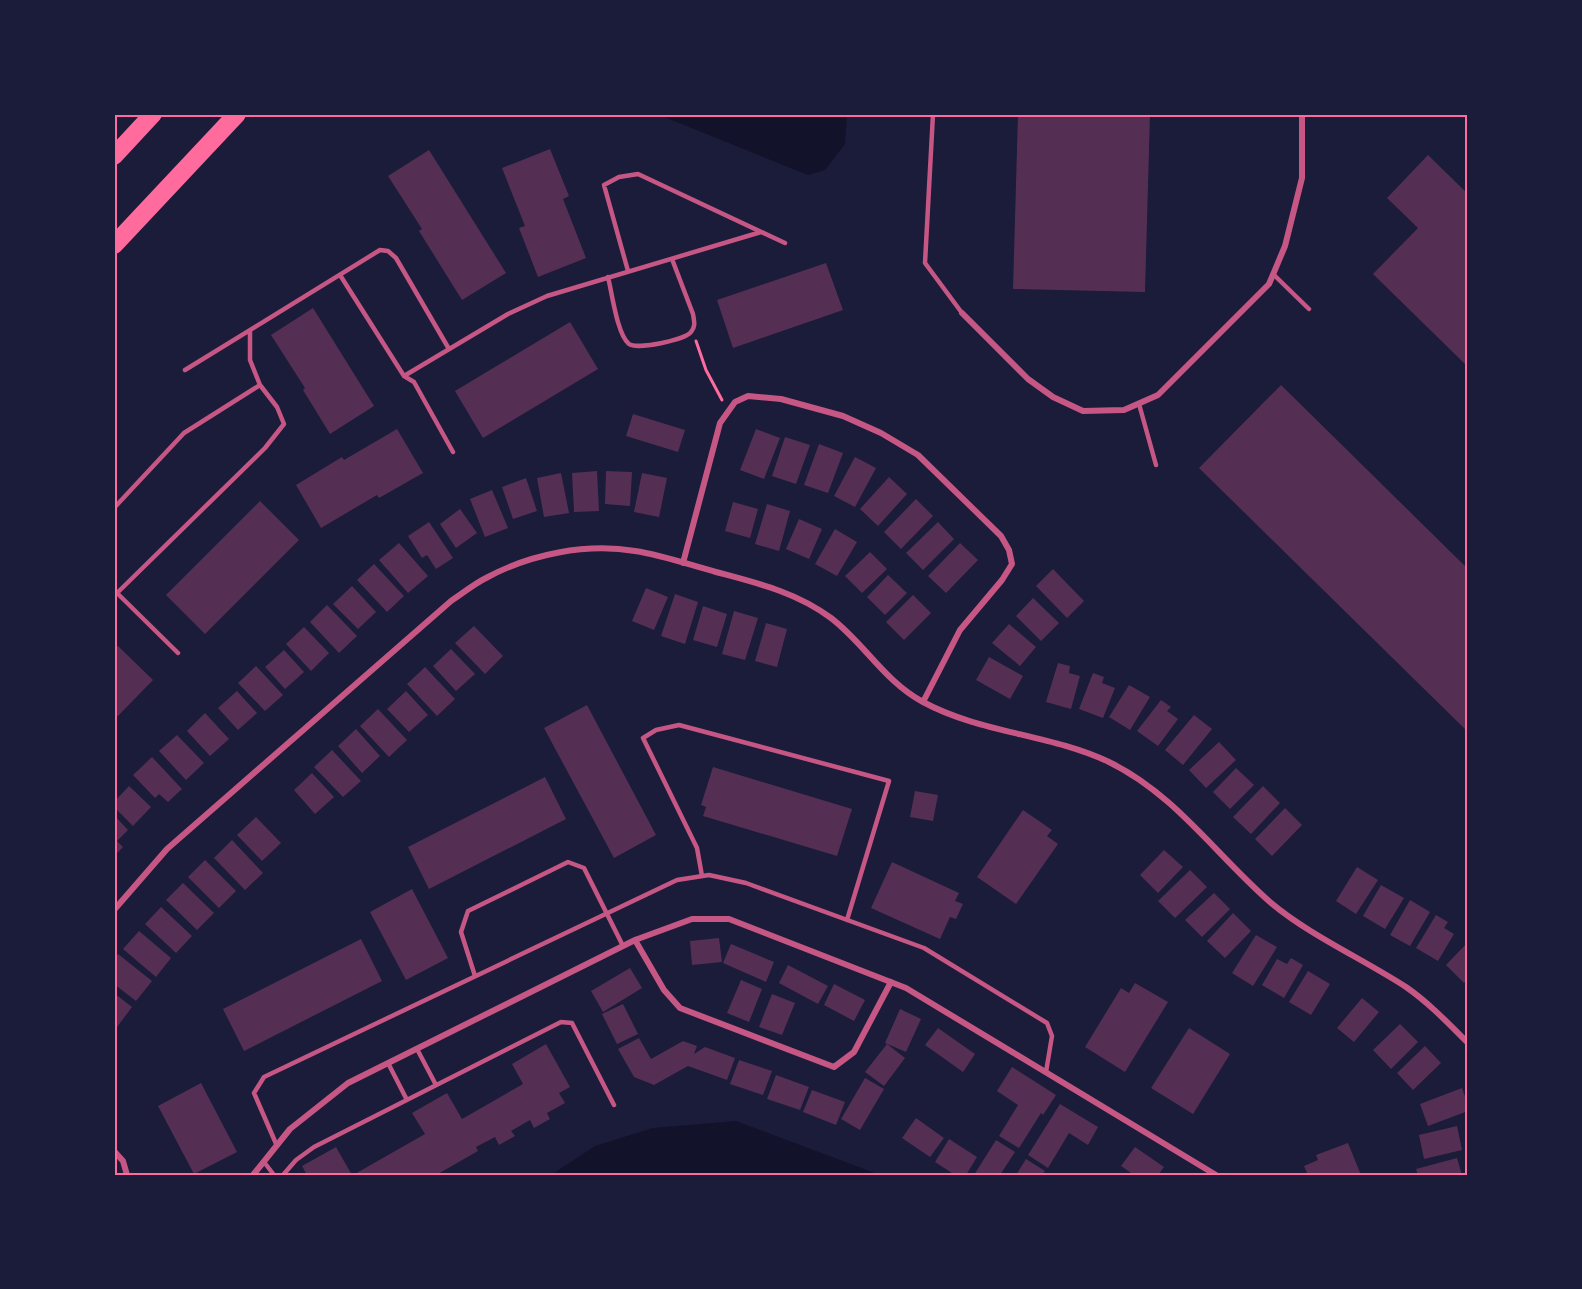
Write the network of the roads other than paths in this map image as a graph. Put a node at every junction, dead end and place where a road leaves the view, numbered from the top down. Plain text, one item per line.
1 (153, 114) edge
2 (237, 114) edge
3 (933, 114) edge
4 (1302, 114) edge
5 (114, 156) edge
6 (761, 232) junction
7 (785, 243) dead end
8 (114, 245) edge
9 (672, 259) junction
10 (627, 271) junction
11 (1273, 274) junction
12 (340, 275) junction
13 (608, 277) junction
14 (1309, 309) dead end
15 (962, 313) joint
16 (250, 331) junction
17 (449, 349) junction
18 (185, 370) dead end
19 (404, 376) junction
20 (260, 385) junction
21 (1139, 404) junction
22 (453, 452) dead end
23 (1156, 465) dead end
24 (114, 508) edge
25 (683, 563) junction
26 (115, 594) edge
27 (178, 653) dead end
28 (923, 702) junction
29 (702, 876) junction
30 (114, 910) edge
31 (608, 914) junction
32 (847, 920) junction
33 (635, 940) junction
34 (623, 946) junction
35 (475, 976) junction
36 (891, 982) junction
37 (1468, 1042) edge
38 (417, 1048) junction
39 (388, 1063) junction
40 (1046, 1072) junction
41 (436, 1085) junction
42 (407, 1100) junction
43 (614, 1105) dead end
44 (277, 1146) junction
45 (114, 1151) edge
46 (264, 1162) junction
47 (127, 1175) edge
48 (253, 1175) edge
49 (274, 1175) edge
50 (283, 1175) edge
51 (1216, 1175) edge

1 - 5 highway
2 - 8 highway
3 - 15 lane
4 - 11 street
6 - 7 lane
6 - 9 lane
6 - 10 lane
9 - 10 lane
9 - 13 lane
10 - 13 lane
11 - 14 lane
11 - 21 street
12 - 16 lane
12 - 17 lane
12 - 19 lane
13 - 17 lane
15 - 21 street
16 - 18 lane
16 - 20 lane
17 - 19 lane
19 - 22 lane
20 - 24 lane
20 - 26 lane
21 - 23 lane
25 - 28 street
25 - 28 street
25 - 30 street
26 - 27 lane
28 - 37 street
29 - 31 lane
29 - 32 lane
29 - 32 lane
31 - 34 lane
31 - 35 lane
31 - 35 lane
32 - 40 lane
33 - 34 street
33 - 36 street
33 - 36 street
34 - 38 street
35 - 44 lane
36 - 40 street
38 - 39 street
38 - 41 lane
39 - 42 lane
39 - 44 street
40 - 51 street
41 - 42 lane
41 - 43 lane
42 - 50 lane
44 - 46 street
45 - 47 street
46 - 48 street
46 - 49 lane

